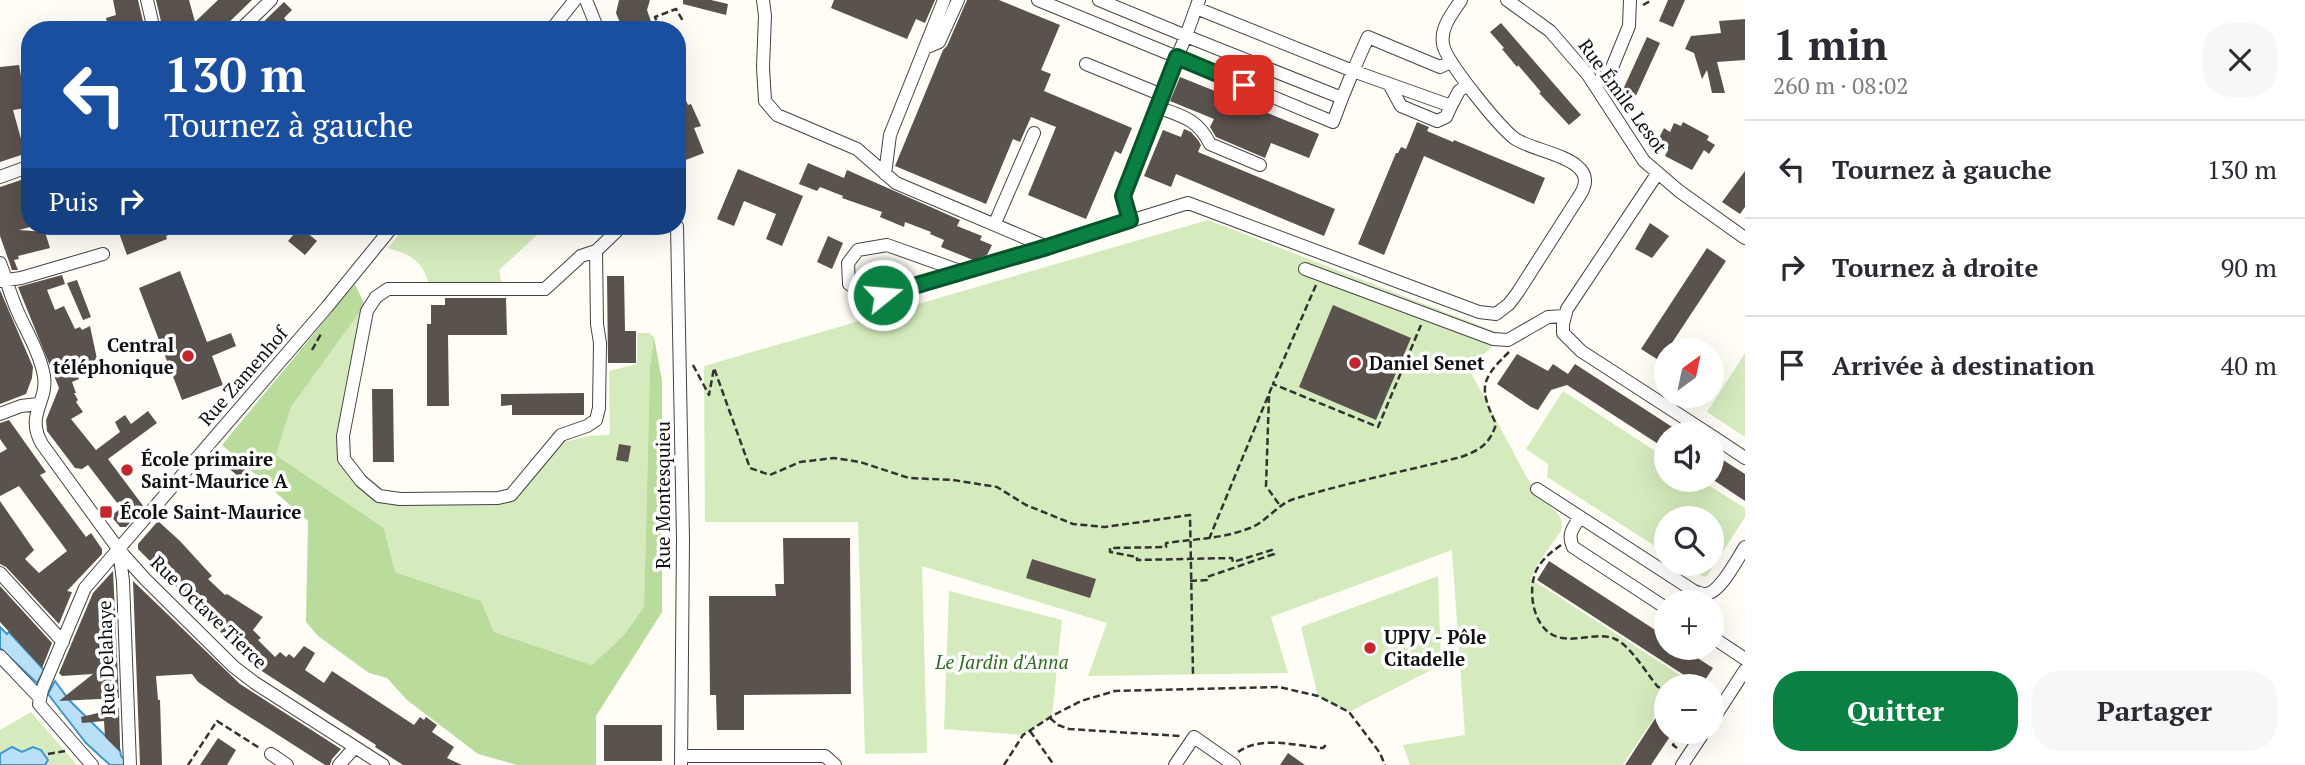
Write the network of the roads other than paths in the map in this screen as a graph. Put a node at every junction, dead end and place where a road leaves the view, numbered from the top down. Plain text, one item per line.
1 (147, 0) edge
2 (271, 0) edge
3 (575, 0) edge
4 (586, 0) edge
5 (763, 0) edge
6 (944, 0) edge
7 (958, 0) edge
8 (1038, 0) edge
9 (1099, 0) edge
10 (1461, 0) edge
11 (1507, 0) edge
12 (1630, 0) edge
13 (1197, 4) edge
14 (152, 21) edge
15 (249, 21) edge
16 (558, 21) edge
17 (594, 21) edge
18 (1186, 36) junction
19 (925, 48) junction
20 (1177, 57) junction
21 (1451, 62) junction
22 (1086, 64) dead end
23 (1353, 71) junction
24 (1467, 85) junction
25 (1595, 86) junction
26 (1342, 99) junction
27 (1160, 101) junction
28 (1034, 133) dead end
29 (1260, 165) dead end
30 (21, 169) edge
31 (885, 174) junction
32 (1657, 174) junction
33 (0, 177) edge
34 (1130, 220) junction
35 (995, 223) junction
36 (386, 235) edge
37 (613, 235) edge
38 (677, 235) edge
39 (1745, 238) edge
40 (1047, 247) junction
41 (596, 251) junction
42 (103, 254) dead end
43 (0, 263) edge
44 (1305, 269) dead end
45 (960, 271) junction
46 (3, 281) edge
47 (1565, 316) junction
48 (38, 404) junction
49 (0, 414) edge
50 (1690, 422) edge
51 (1724, 444) edge
52 (1745, 458) edge
53 (1537, 489) dead end
54 (1580, 517) junction
55 (1745, 547) edge
56 (119, 550) junction
57 (0, 573) edge
58 (1654, 600) edge
59 (63, 642) junction
60 (1724, 646) edge
61 (0, 656) edge
62 (1745, 659) edge
63 (1745, 670) edge
64 (41, 693) junction
65 (1724, 702) edge
66 (1696, 744) edge
67 (355, 747) junction
68 (271, 754) road end
69 (681, 760) edge
70 (131, 763) edge
71 (1232, 764) edge
72 (92, 765) edge
73 (287, 765) edge
74 (338, 765) edge
75 (383, 765) edge
76 (835, 765) edge
77 (1174, 765) edge
78 (1682, 765) edge

1 - 14 street
2 - 15 street
3 - 16 street
4 - 17 street
5 - 31 street
6 - 19 street
7 - 19 street
8 - 20 street
9 - 18 street
10 - 21 street
11 - 25 street, Rue Émile Lesot
12 - 25 street
13 - 18 street
13 - 23 street
18 - 20 street
18 - 26 street
19 - 31 street
20 - 26 street
20 - 27 street
21 - 23 street
21 - 24 street
22 - 27 street
23 - 24 street
23 - 26 street
24 - 34 street
25 - 32 street, Rue Émile Lesot
27 - 29 street
27 - 34 street
28 - 35 street
30 - 33 street
31 - 35 street
32 - 39 street, Rue Émile Lesot
32 - 47 street
34 - 40 street
35 - 40 street
36 - 56 street, Rue Zamenhof
37 - 41 street
38 - 69 street, Rue Montesquieu
40 - 45 street
41 - 41 street
42 - 46 street
43 - 46 street, Rue Octave Tierce
44 - 47 street
45 - 45 street
46 - 48 street, Rue Octave Tierce
47 - 50 street
48 - 49 street
48 - 56 street, Rue Octave Tierce
51 - 52 street
53 - 54 street
54 - 55 street
54 - 58 street
56 - 59 street, Rue Zamenhof
56 - 67 street, Rue Octave Tierce
56 - 70 street, Rue Delahaye
57 - 59 street
59 - 64 street, Rue Zamenhof
60 - 62 street
61 - 64 street
63 - 65 street
64 - 72 street
66 - 78 street
67 - 74 street
67 - 75 street, Rue Octave Tierce
68 - 73 street
69 - 76 street
71 - 77 street

